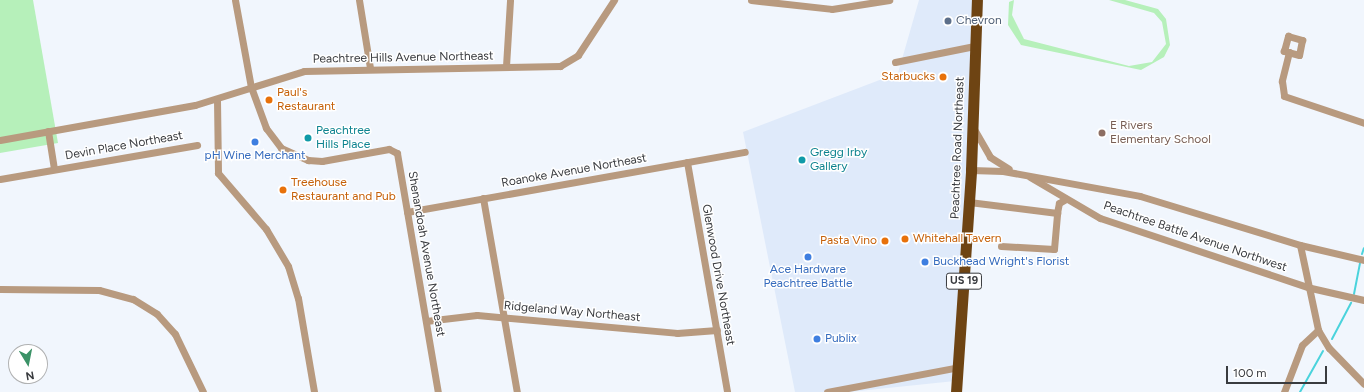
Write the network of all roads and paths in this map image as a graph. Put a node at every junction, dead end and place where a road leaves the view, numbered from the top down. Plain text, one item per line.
1 (235, 0) edge
2 (358, 0) edge
3 (510, 0) edge
4 (614, 0) edge
5 (751, 0) edge
6 (890, 0) edge
7 (977, 0) edge
8 (974, 46) junction
9 (1289, 52) dead end
10 (895, 62) dead end
11 (506, 66) junction
12 (370, 68) junction
13 (251, 87) junction
14 (217, 100) junction
15 (1364, 123) edge
16 (972, 125) junction
17 (48, 131) junction
18 (0, 140) edge
19 (197, 145) dead end
20 (745, 152) dead end
21 (686, 162) junction
22 (54, 169) junction
23 (971, 170) junction
24 (1017, 173) junction
25 (1027, 175) junction
26 (0, 179) edge
27 (483, 198) junction
28 (1066, 199) junction
29 (969, 202) junction
30 (407, 212) junction
31 (1057, 213) junction
32 (1300, 245) junction
33 (1000, 246) dead end
34 (1364, 260) edge
35 (1311, 288) junction
36 (0, 290) edge
37 (1364, 300) edge
38 (504, 318) junction
39 (426, 320) junction
40 (716, 330) junction
41 (1318, 330) junction
42 (959, 367) junction
43 (1364, 384) edge
44 (203, 392) edge
45 (314, 392) edge
46 (438, 392) edge
47 (517, 392) edge
48 (727, 392) edge
49 (827, 392) edge
50 (956, 392) edge
51 (1284, 392) edge

1 - 13 street, Shenandoah Avenue Northeast
2 - 12 street
3 - 11 street
4 - 11 street, Peachtree Hills Avenue Northeast
5 - 6 street
7 - 8 highway, Peachtree Road Northeast / US 19
8 - 10 street
8 - 16 highway, Peachtree Road Northeast / US 19
9 - 15 street
11 - 12 street, Peachtree Hills Avenue Northeast
12 - 13 street, Peachtree Hills Avenue Northeast
13 - 14 street, Peachtree Hills Avenue Northeast
13 - 30 street, Shenandoah Avenue Northeast
14 - 17 street, Peachtree Hills Avenue Northeast
14 - 45 street
16 - 23 highway, Peachtree Road Northeast / US 19
16 - 24 street, Peachtree Battle Avenue Northwest
17 - 18 street, Peachtree Hills Avenue Northeast
17 - 22 street, Devin Place Northeast
19 - 22 street, Devin Place Northeast
20 - 21 street, Roanoke Avenue Northeast
21 - 27 street, Roanoke Avenue Northeast
21 - 40 street, Glenwood Drive Northeast
22 - 26 street, Devin Place Northeast
23 - 24 street, Peachtree Battle Avenue Northwest
23 - 29 highway, Peachtree Road Northeast / US 19
24 - 25 street, Peachtree Battle Avenue Northwest
25 - 28 street, Peachtree Battle Avenue Northwest
25 - 32 street, Peachtree Battle Avenue Northwest
27 - 30 street, Roanoke Avenue Northeast
27 - 38 street
28 - 31 street
28 - 35 street, Peachtree Battle Avenue Northwest
29 - 31 street
29 - 42 highway, Peachtree Road Northeast / US 19
30 - 39 street, Shenandoah Avenue Northeast
31 - 33 street
32 - 34 street, Peachtree Battle Avenue Northwest
32 - 35 street
35 - 37 street, Peachtree Battle Avenue Northwest
35 - 41 street
36 - 44 street
38 - 39 street, Ridgeland Way Northeast
38 - 40 street, Ridgeland Way Northeast
38 - 47 street
39 - 46 street, Shenandoah Avenue Northeast
40 - 48 street, Glenwood Drive Northeast
41 - 43 street
41 - 51 street
42 - 49 street
42 - 50 highway, Peachtree Road Northeast / US 19

